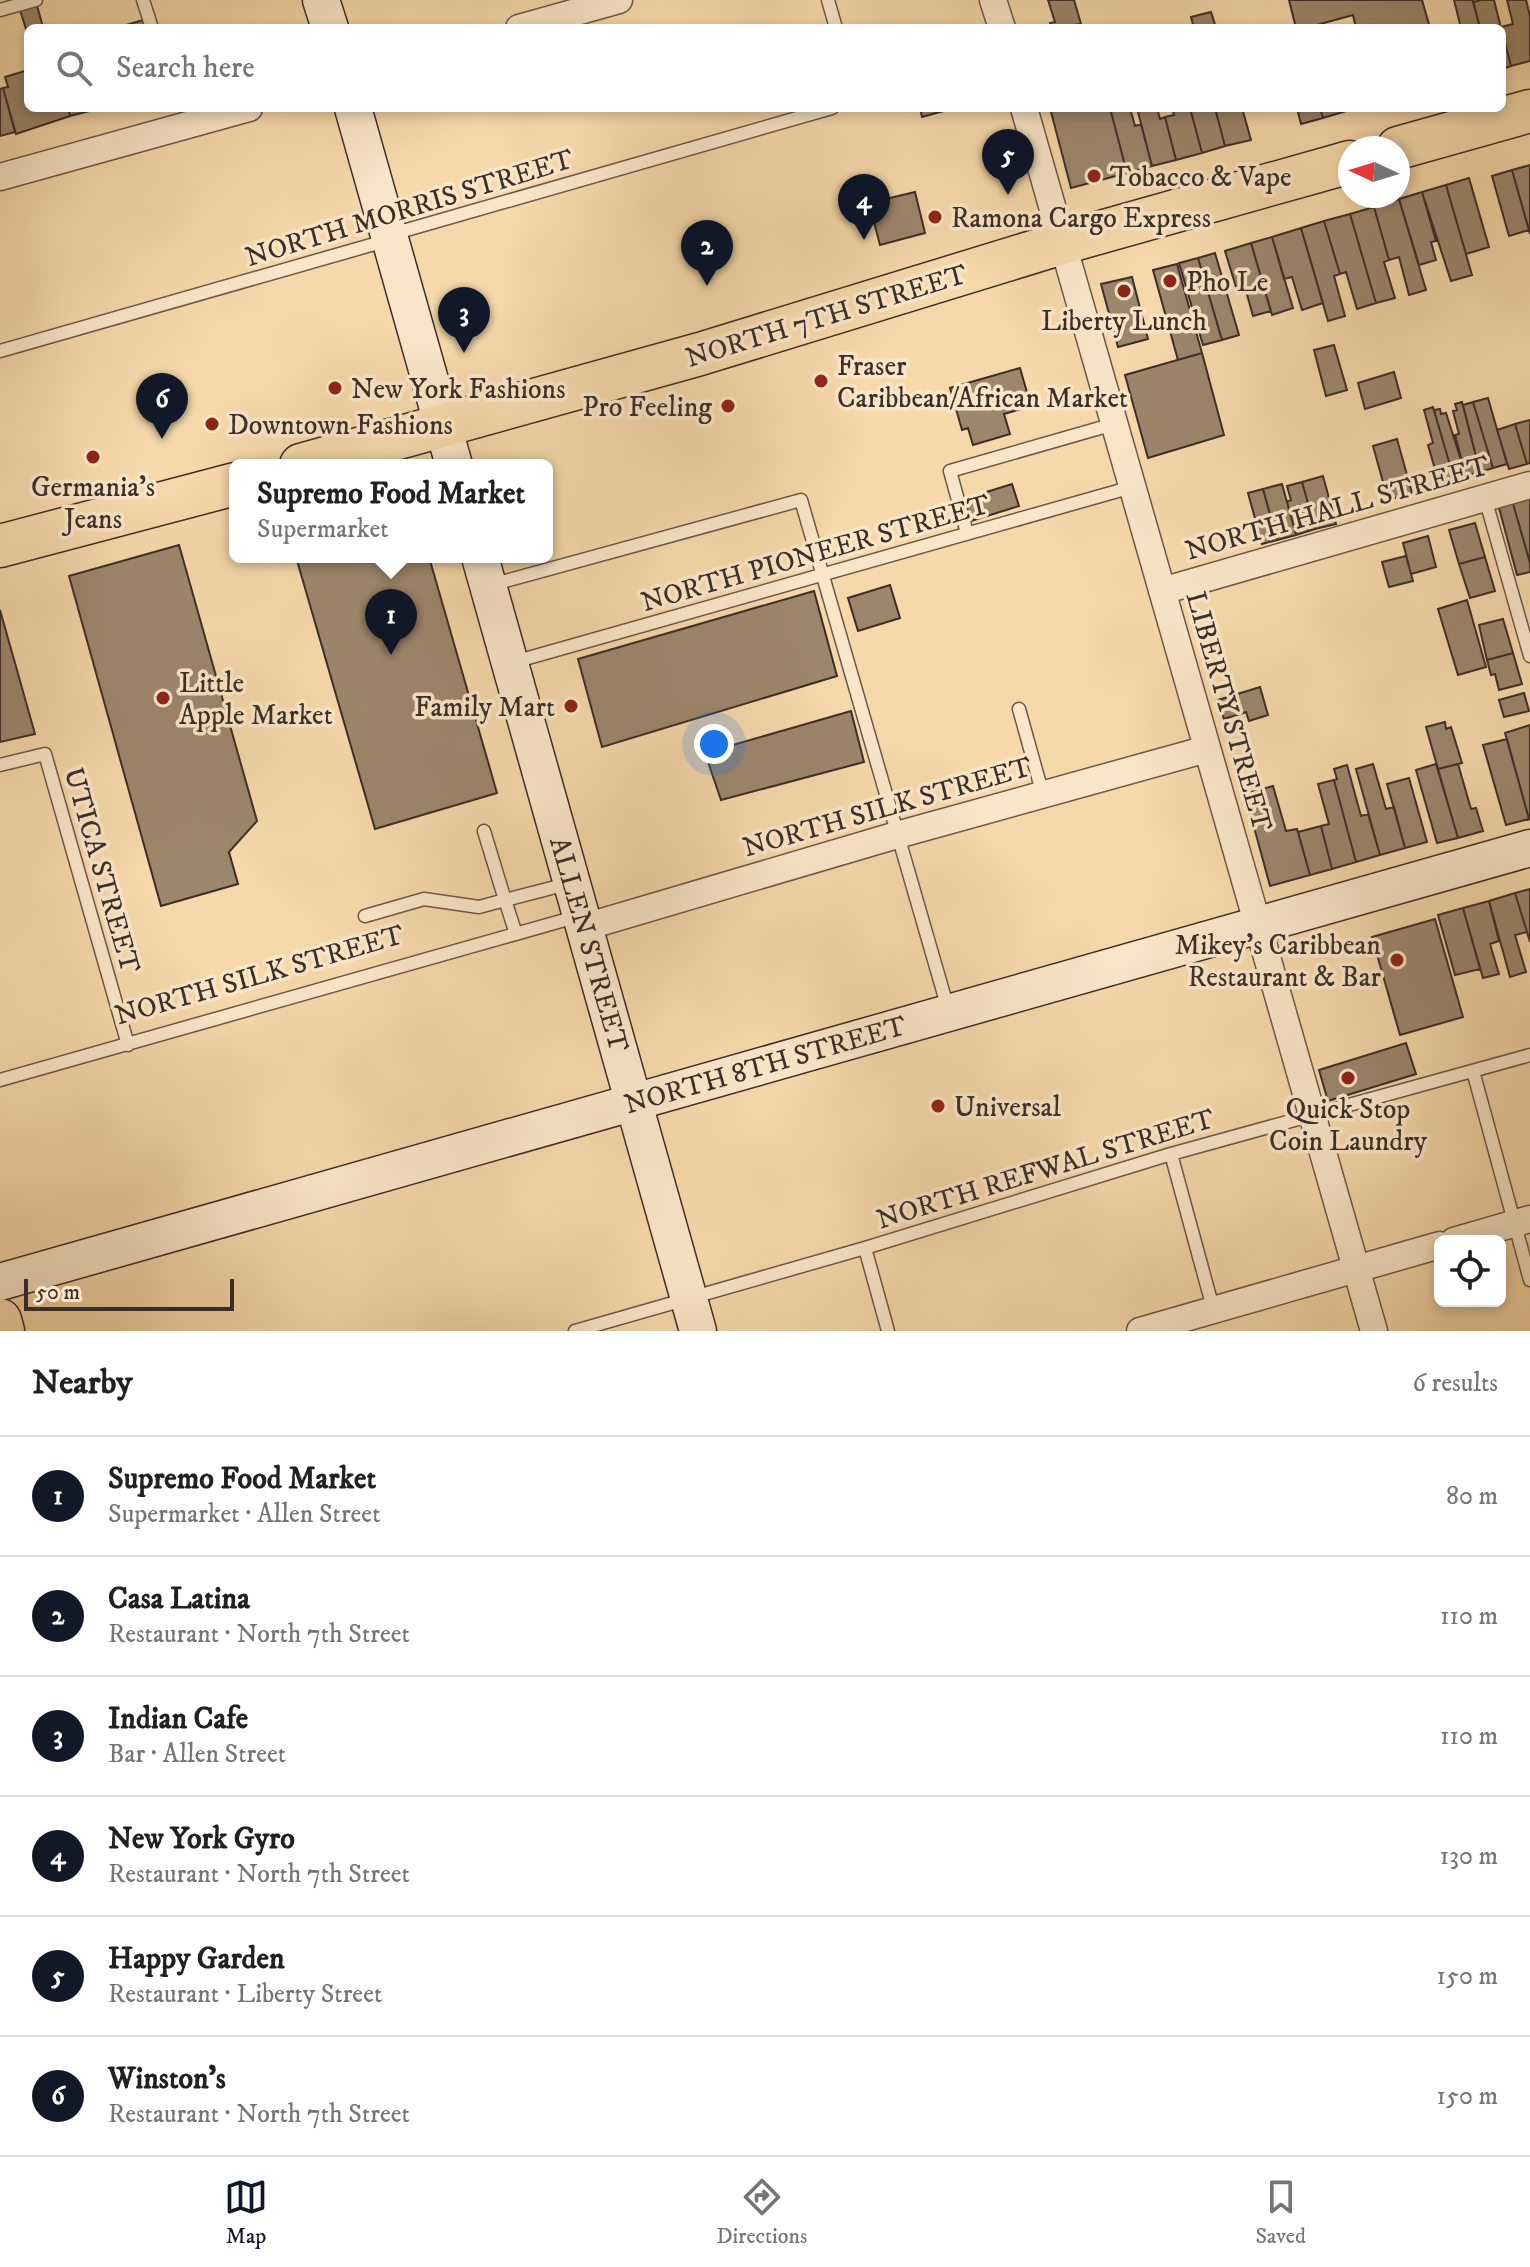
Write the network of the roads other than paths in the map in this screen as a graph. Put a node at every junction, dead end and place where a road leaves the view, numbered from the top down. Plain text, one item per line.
1 (36, 0) edge
2 (143, 0) edge
3 (321, 0) edge
4 (619, 0) edge
5 (828, 0) edge
6 (993, 0) edge
7 (0, 10) edge
8 (151, 24) edge
9 (329, 24) edge
10 (533, 24) edge
11 (835, 24) edge
12 (1001, 24) edge
13 (1530, 111) edge
14 (229, 112) edge
15 (354, 112) edge
16 (818, 112) edge
17 (1025, 112) edge
18 (1410, 145) edge
19 (1338, 165) edge
20 (0, 177) edge
21 (389, 235) junction
22 (1062, 243) junction
23 (0, 351) edge
24 (443, 424) junction
25 (1114, 424) junction
26 (322, 459) edge
27 (452, 459) edge
28 (1530, 485) edge
29 (229, 486) edge
30 (1132, 487) junction
31 (1485, 498) junction
32 (967, 533) junction
33 (0, 546) edge
34 (553, 556) edge
35 (520, 563) edge
36 (484, 571) edge
37 (822, 575) junction
38 (1162, 591) junction
39 (1530, 656) edge
40 (510, 663) junction
41 (1019, 709) dead end
42 (1207, 749) junction
43 (0, 765) edge
44 (1043, 795) junction
45 (484, 831) dead end
46 (897, 835) junction
47 (1530, 848) edge
48 (505, 900) junction
49 (580, 908) junction
50 (365, 916) dead end
51 (1259, 926) junction
52 (516, 934) junction
53 (949, 1012) junction
54 (128, 1045) junction
55 (1530, 1055) edge
56 (1473, 1071) junction
57 (0, 1080) edge
58 (635, 1101) junction
59 (1311, 1115) junction
60 (1171, 1154) junction
61 (1522, 1222) edge
62 (1475, 1235) edge
63 (1434, 1247) edge
64 (865, 1248) junction
65 (1356, 1269) junction
66 (1530, 1280) edge
67 (0, 1282) edge
68 (1213, 1308) junction
69 (694, 1315) edge
70 (0, 1320) edge
71 (3, 1331) edge
72 (575, 1331) edge
73 (888, 1331) edge
74 (1140, 1331) edge
75 (1374, 1331) edge

1 - 7 lane
2 - 8 lane
3 - 9 street
4 - 10 street
5 - 11 lane
6 - 12 street
13 - 18 main road
14 - 20 street
15 - 21 street
16 - 21 lane, NORTH MORRIS STREET
17 - 22 street, LIBERTY STREET
19 - 22 main road, NORTH 7TH STREET
21 - 23 lane, NORTH MORRIS STREET
21 - 24 street
22 - 24 main road, NORTH 7TH STREET
22 - 25 street, LIBERTY STREET
24 - 26 main road, NORTH 7TH STREET
24 - 27 street
25 - 30 street, LIBERTY STREET
25 - 32 lane
28 - 31 street, NORTH HALL STREET
29 - 33 main road
30 - 32 lane, NORTH PIONEER STREET
30 - 38 street, LIBERTY STREET
31 - 38 street, NORTH HALL STREET
31 - 39 lane
32 - 37 lane, NORTH PIONEER STREET
34 - 37 lane
35 - 36 lane
36 - 40 street, ALLEN STREET
37 - 40 lane, NORTH PIONEER STREET
37 - 46 lane
38 - 42 street, LIBERTY STREET
40 - 49 street, ALLEN STREET
41 - 44 lane
42 - 44 street, NORTH SILK STREET
42 - 51 street, LIBERTY STREET
43 - 54 lane, UTICA STREET
44 - 46 street, NORTH SILK STREET
45 - 48 lane
46 - 49 street, NORTH SILK STREET
46 - 53 lane
47 - 51 street, NORTH 8TH STREET
48 - 49 lane
48 - 50 lane
48 - 52 lane
49 - 52 lane, NORTH SILK STREET
49 - 58 street, ALLEN STREET
51 - 53 street, NORTH 8TH STREET
51 - 59 street, LIBERTY STREET
52 - 54 lane, NORTH SILK STREET
53 - 58 street, NORTH 8TH STREET
54 - 57 lane, NORTH SILK STREET
55 - 56 lane, NORTH REFWAL STREET
56 - 59 lane, NORTH REFWAL STREET
56 - 61 lane
58 - 67 street, NORTH 8TH STREET
58 - 69 street, ALLEN STREET
59 - 60 lane, NORTH REFWAL STREET
59 - 65 street, LIBERTY STREET
60 - 64 lane, NORTH REFWAL STREET
60 - 68 lane
61 - 62 street
61 - 66 lane
63 - 65 street
64 - 69 lane, NORTH REFWAL STREET
64 - 73 lane
65 - 68 street
65 - 75 street, LIBERTY STREET
68 - 74 street
69 - 72 lane, NORTH REFWAL STREET
70 - 71 main road

